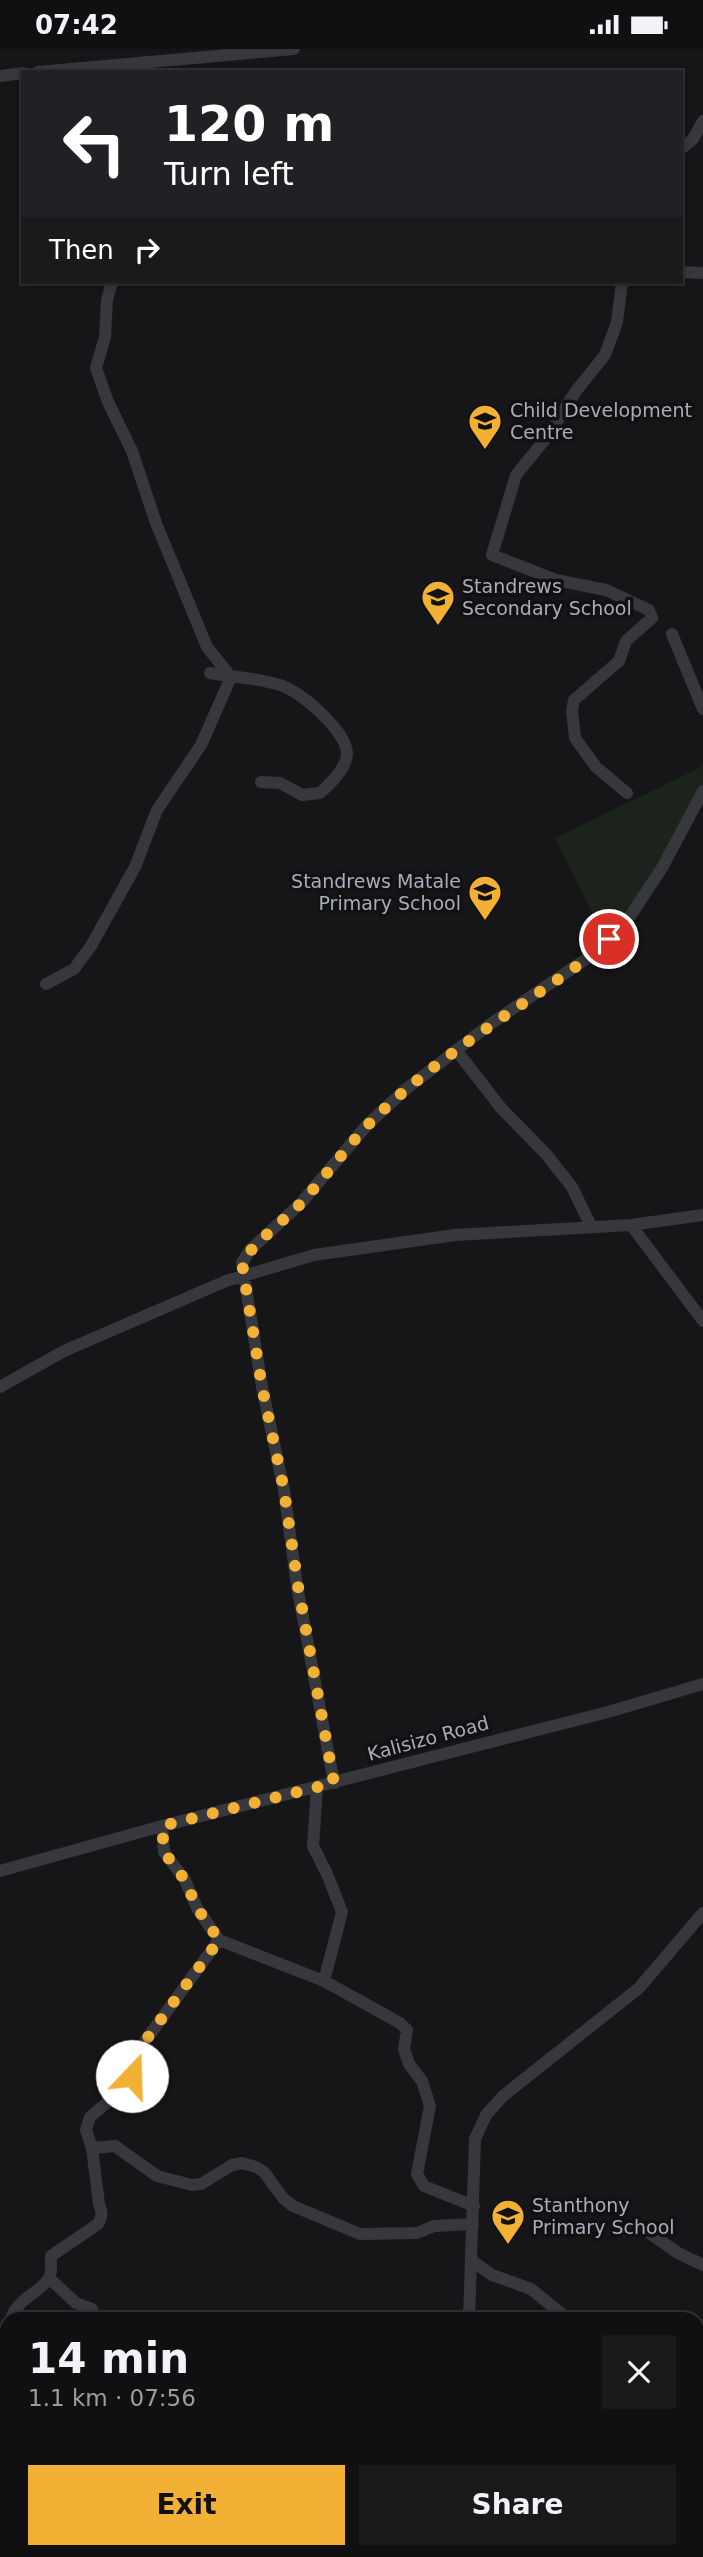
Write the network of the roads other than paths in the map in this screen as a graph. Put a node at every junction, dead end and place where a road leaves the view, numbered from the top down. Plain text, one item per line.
1 (294, 49) edge
2 (60, 70) edge
3 (21, 73) edge
4 (0, 76) edge
5 (703, 121) edge
6 (683, 147) edge
7 (683, 272) edge
8 (703, 273) edge
9 (111, 284) edge
10 (622, 284) edge
11 (672, 634) dead end
12 (210, 673) dead end
13 (231, 677) junction
14 (703, 709) edge
15 (261, 782) dead end
16 (703, 791) edge
17 (627, 793) dead end
18 (46, 983) dead end
19 (456, 1050) junction
20 (703, 1215) edge
21 (631, 1225) junction
22 (591, 1227) junction
23 (244, 1275) junction
24 (703, 1321) edge
25 (0, 1387) edge
26 (703, 1684) edge
27 (334, 1783) junction
28 (317, 1788) junction
29 (162, 1826) junction
30 (0, 1871) edge
31 (703, 1915) edge
32 (219, 1940) junction
33 (324, 1981) junction
34 (92, 2148) junction
35 (474, 2206) junction
36 (473, 2224) junction
37 (624, 2229) dead end
38 (471, 2260) junction
39 (703, 2265) edge
40 (49, 2278) junction
41 (14, 2312) edge
42 (93, 2312) edge
43 (469, 2312) edge
44 (559, 2312) edge

1 - 2 street
3 - 4 street
5 - 6 street
7 - 8 street
9 - 13 street
10 - 17 street
11 - 14 street
12 - 13 street
13 - 15 street
13 - 18 street
16 - 19 street
19 - 22 street
19 - 23 street
20 - 21 street
21 - 22 street
21 - 24 street
22 - 23 street
23 - 25 street
23 - 27 street
26 - 27 street, Kalisizo Road
27 - 28 street, Kalisizo Road
28 - 29 street, Kalisizo Road
28 - 33 street
29 - 30 street, Kalisizo Road
29 - 32 street
31 - 35 street
32 - 33 street
32 - 34 street
33 - 35 street
34 - 36 street
34 - 40 street
35 - 36 street
36 - 38 street
37 - 39 street
38 - 43 street
38 - 44 street
40 - 41 street
40 - 42 street

